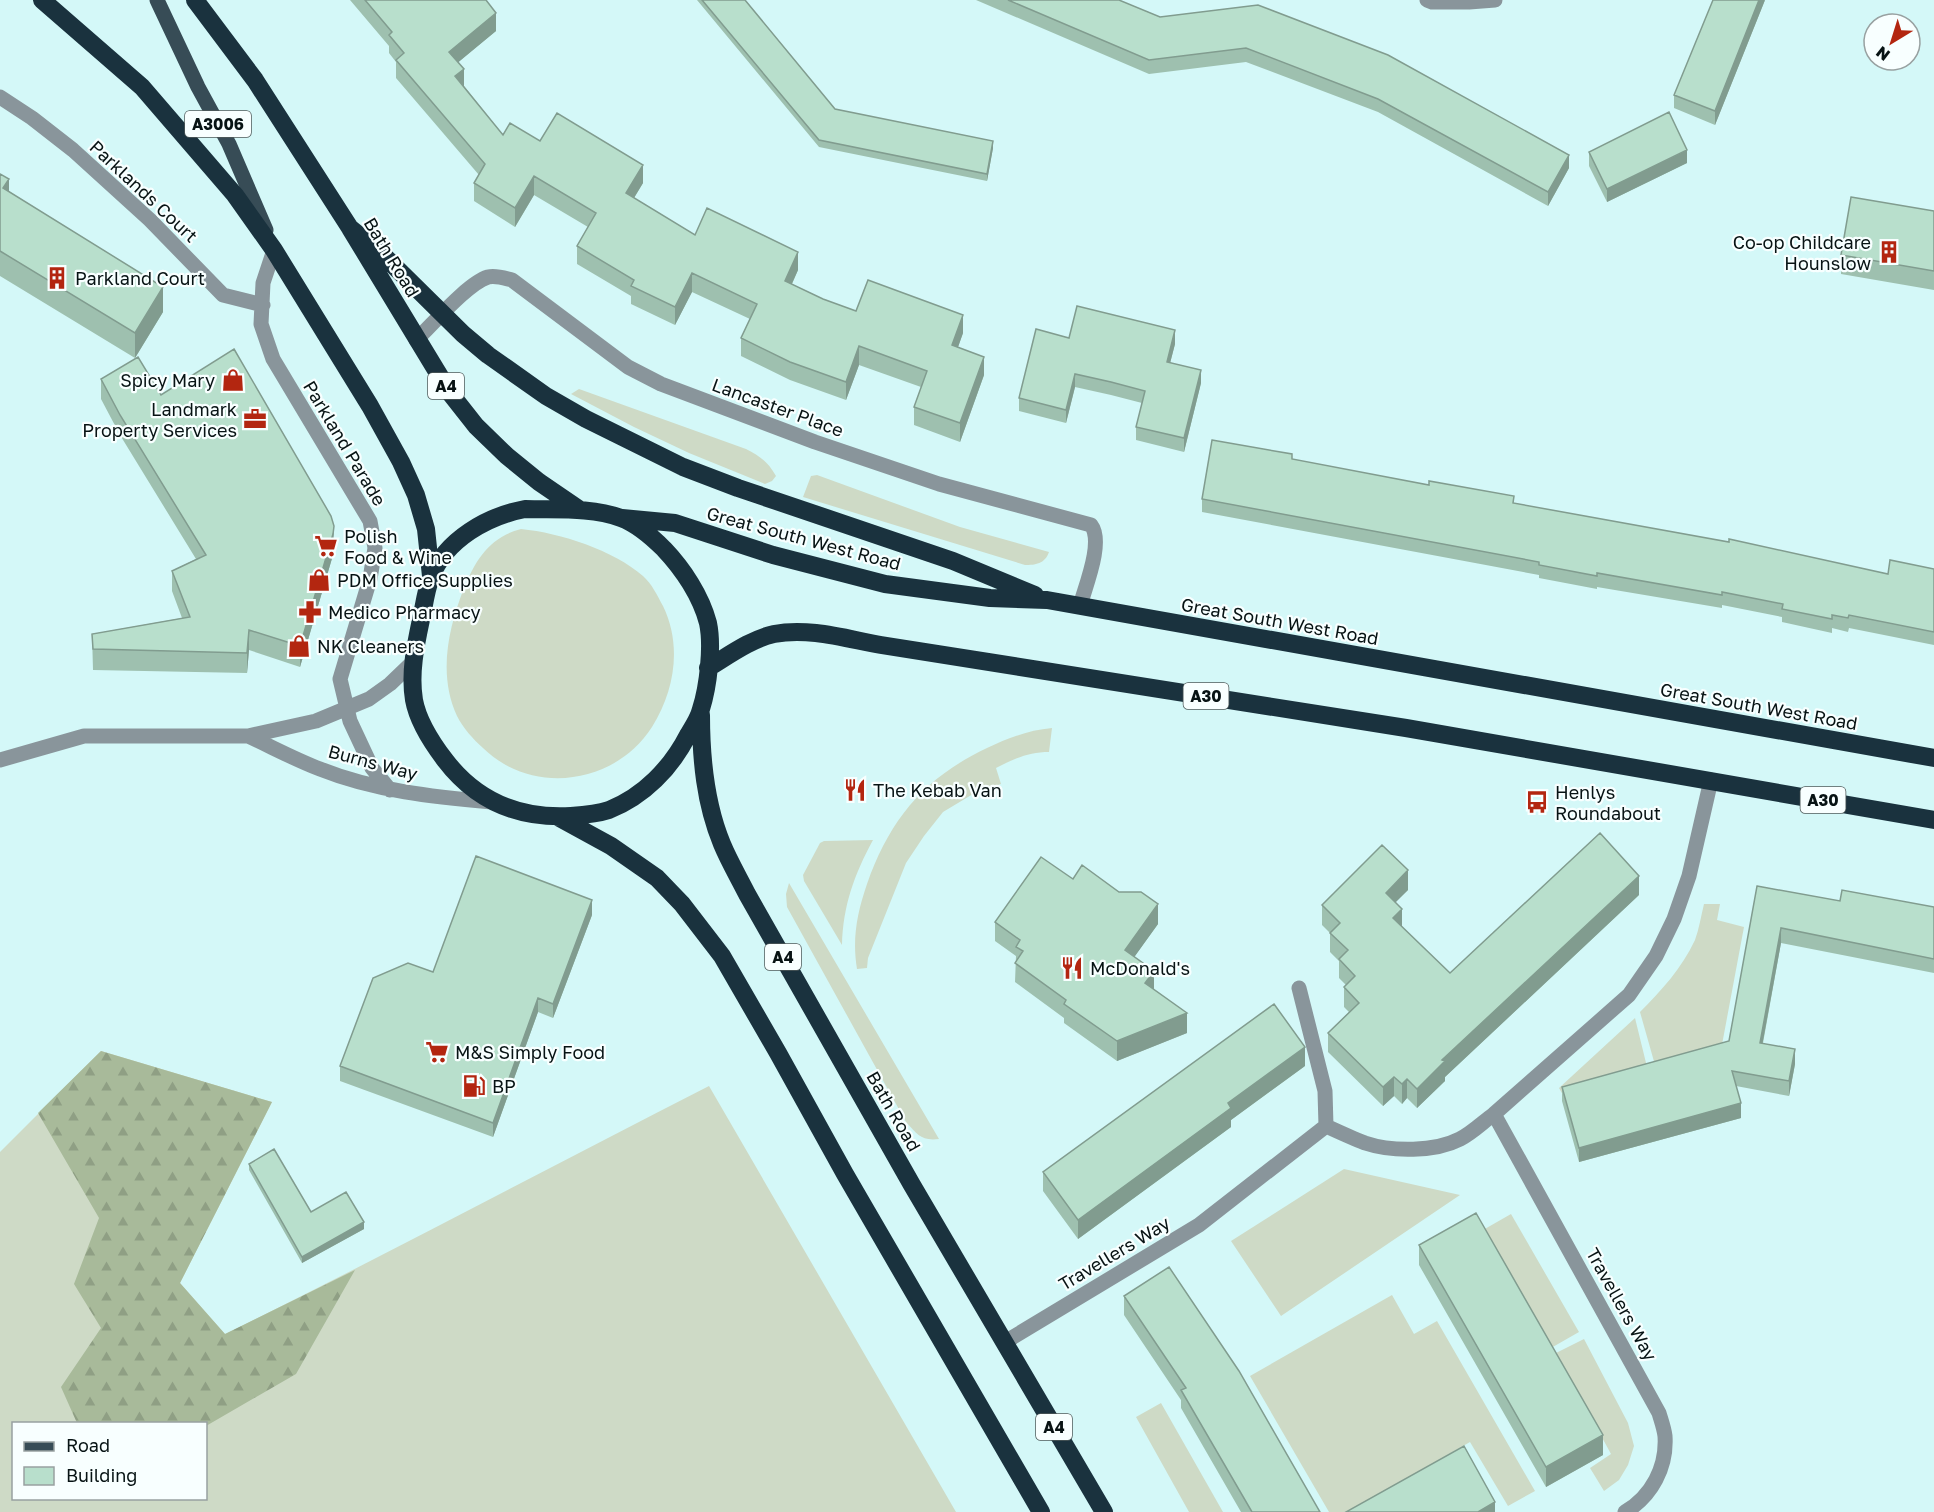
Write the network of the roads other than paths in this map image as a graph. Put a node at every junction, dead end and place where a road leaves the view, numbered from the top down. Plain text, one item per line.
1 (42, 0) edge
2 (157, 0) edge
3 (195, 0) edge
4 (1426, 0) edge
5 (1495, 0) edge
6 (0, 97) edge
7 (350, 228) junction
8 (274, 250) junction
9 (263, 305) junction
10 (443, 314) junction
11 (417, 340) junction
12 (580, 510) junction
13 (622, 519) junction
14 (431, 576) junction
15 (1047, 600) junction
16 (1080, 606) junction
17 (414, 661) junction
18 (708, 668) junction
19 (346, 709) junction
20 (701, 711) junction
21 (248, 736) junction
22 (1934, 758) edge
23 (0, 760) edge
24 (1711, 780) junction
25 (390, 790) junction
26 (493, 802) junction
27 (558, 817) junction
28 (1934, 820) edge
29 (1299, 988) dead end
30 (1494, 1114) junction
31 (1326, 1126) junction
32 (1005, 1342) junction
33 (1041, 1512) edge
34 (1104, 1512) edge
35 (1625, 1512) edge

1 - 8 highway
2 - 8 main road, A3006
3 - 7 highway, Bath Road / A4
4 - 5 street
6 - 9 street, Parklands Court
7 - 10 highway
7 - 11 highway, Bath Road / A4
8 - 9 street, Parkland Parade
8 - 14 highway
9 - 19 street, Parkland Parade
10 - 11 street, Lancaster Place
10 - 15 highway
10 - 16 street, Lancaster Place
11 - 12 highway, Bath Road / A4
12 - 13 highway
12 - 14 highway
13 - 15 highway, Great South West Road
13 - 18 highway
14 - 17 highway
15 - 16 highway, Great South West Road
16 - 22 highway, Great South West Road
17 - 19 street, Burns Way
17 - 26 highway
18 - 20 highway
18 - 24 highway, A30
19 - 21 street, Burns Way
19 - 25 street, Parkland Parade
20 - 27 highway
20 - 32 highway, Bath Road / A4
21 - 23 street, Burns Way
21 - 25 street, Burns Way
24 - 28 highway, A30
24 - 30 street
25 - 26 street, Burns Way
26 - 27 highway
27 - 33 highway
29 - 31 street
30 - 31 street
30 - 35 street, Travellers Way
31 - 32 street, Travellers Way
32 - 34 highway, Bath Road / A4

